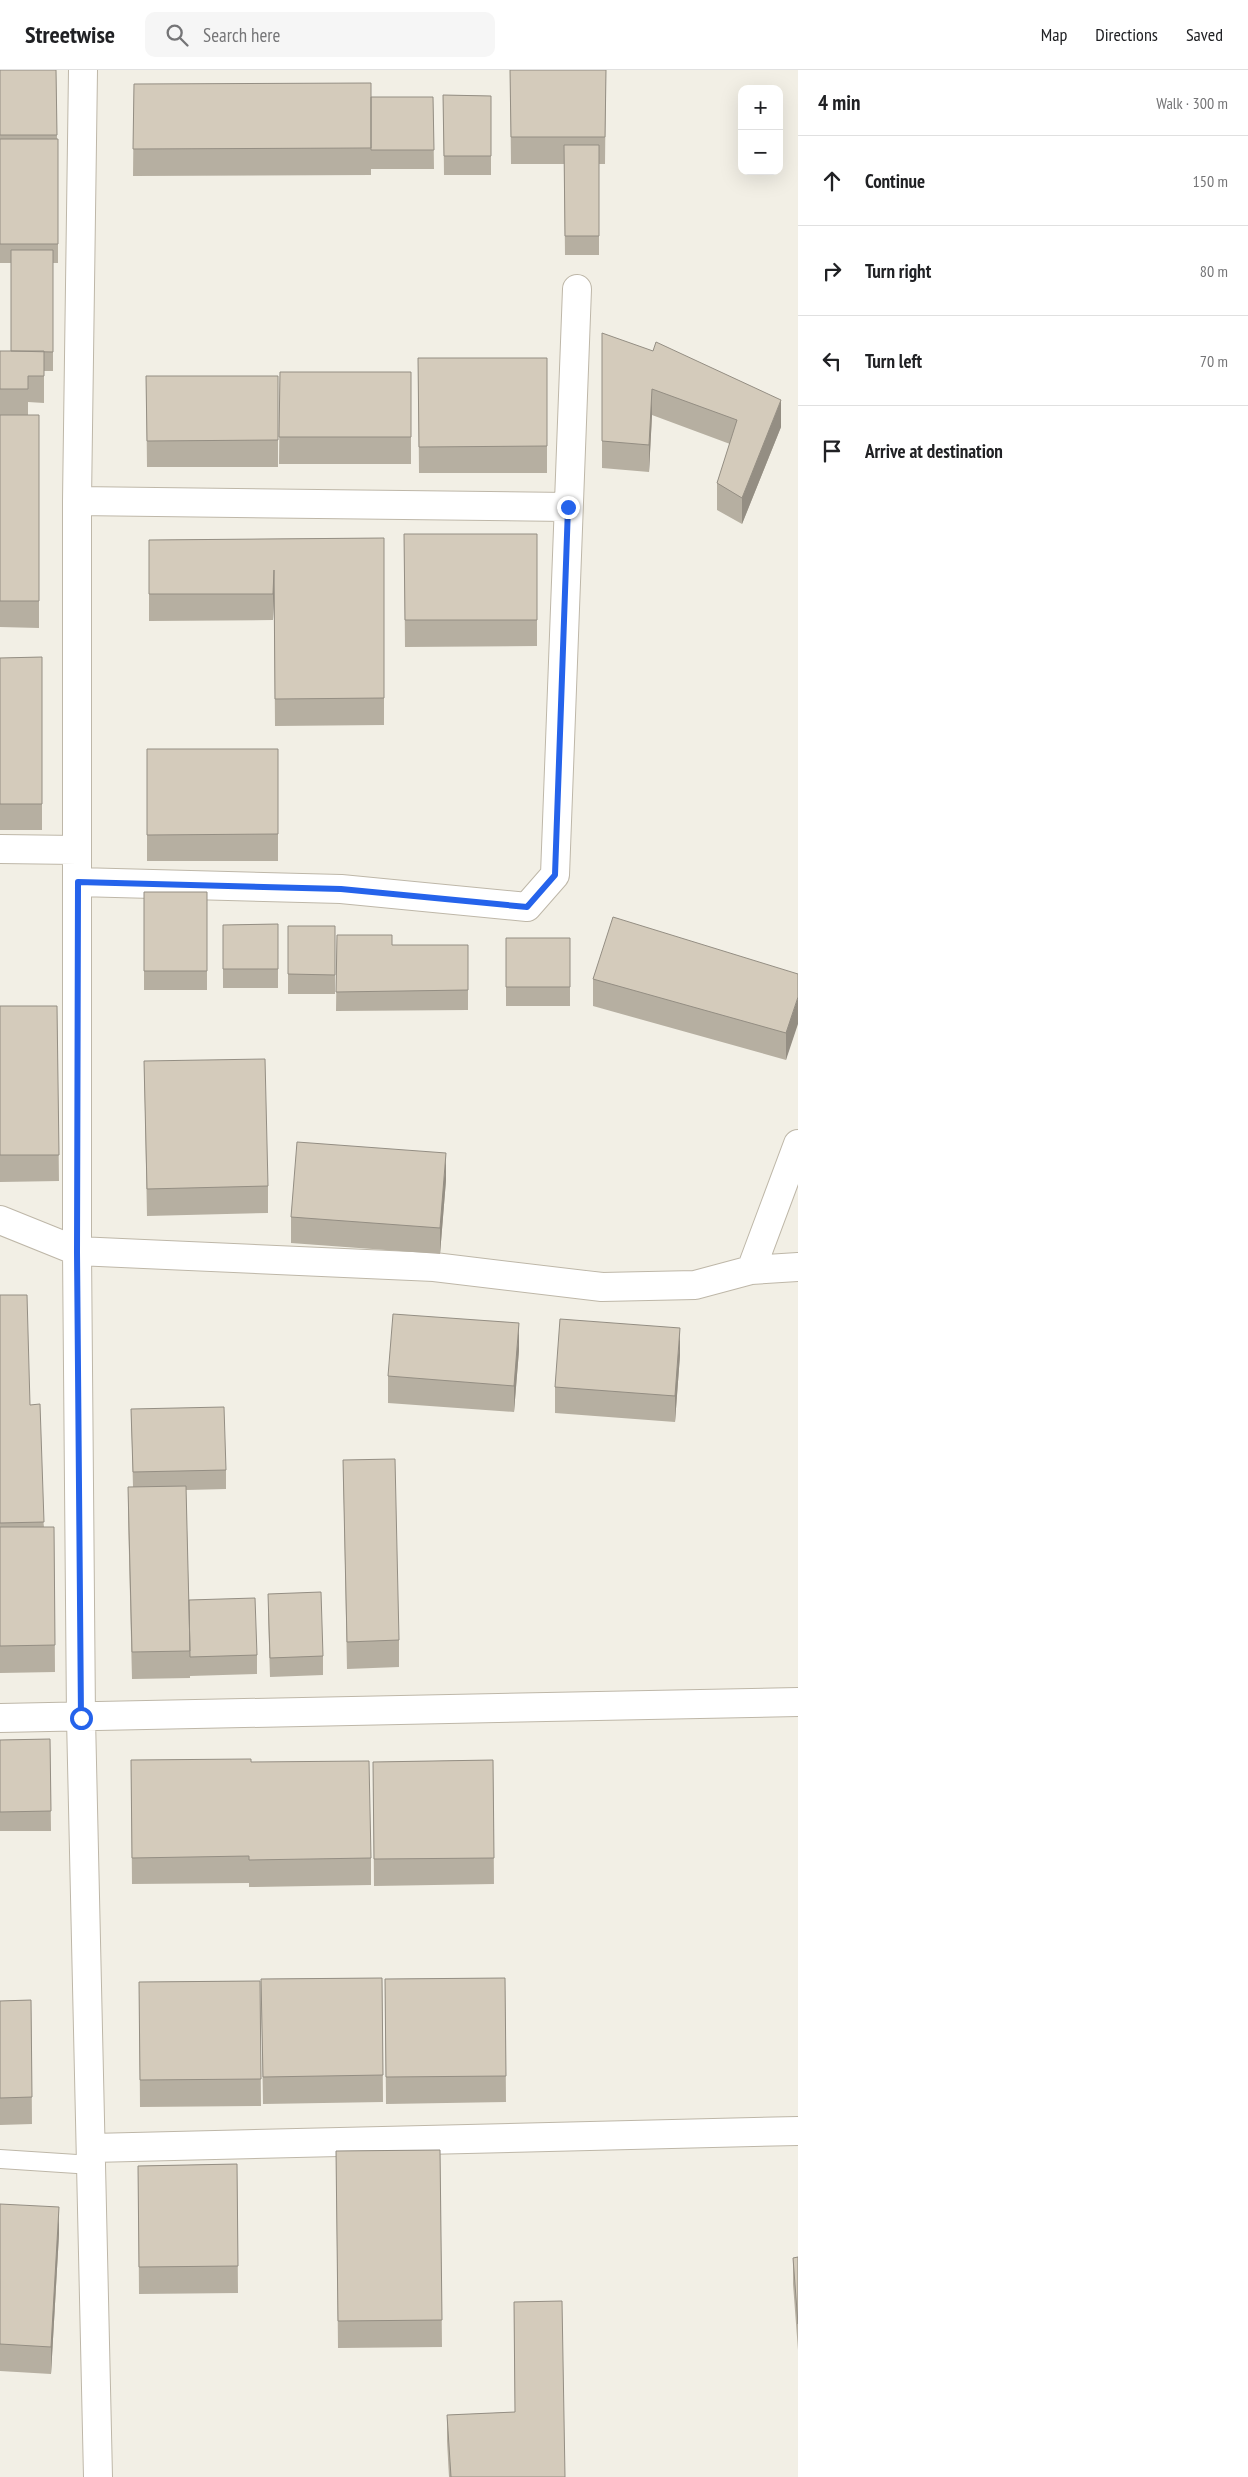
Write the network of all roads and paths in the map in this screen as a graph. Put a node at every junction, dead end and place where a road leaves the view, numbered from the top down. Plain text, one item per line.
1 (83, 70) edge
2 (576, 289) dead end
3 (77, 501) junction
4 (568, 507) junction
5 (0, 849) edge
6 (77, 850) junction
7 (78, 882) junction
8 (798, 1144) edge
9 (0, 1220) edge
10 (77, 1252) junction
11 (798, 1267) edge
12 (751, 1270) junction
13 (798, 1702) edge
14 (0, 1718) edge
15 (81, 1718) junction
16 (798, 2132) edge
17 (92, 2156) junction
18 (0, 2159) edge
19 (98, 2477) edge

1 - 3 street
2 - 4 street
3 - 4 street
3 - 6 street
4 - 7 street
5 - 6 street
6 - 7 street
7 - 10 street
8 - 12 street
9 - 10 street
10 - 12 street
10 - 15 street
11 - 12 street
13 - 15 street
14 - 15 street
15 - 17 street
16 - 17 street
17 - 18 lane
17 - 19 street

